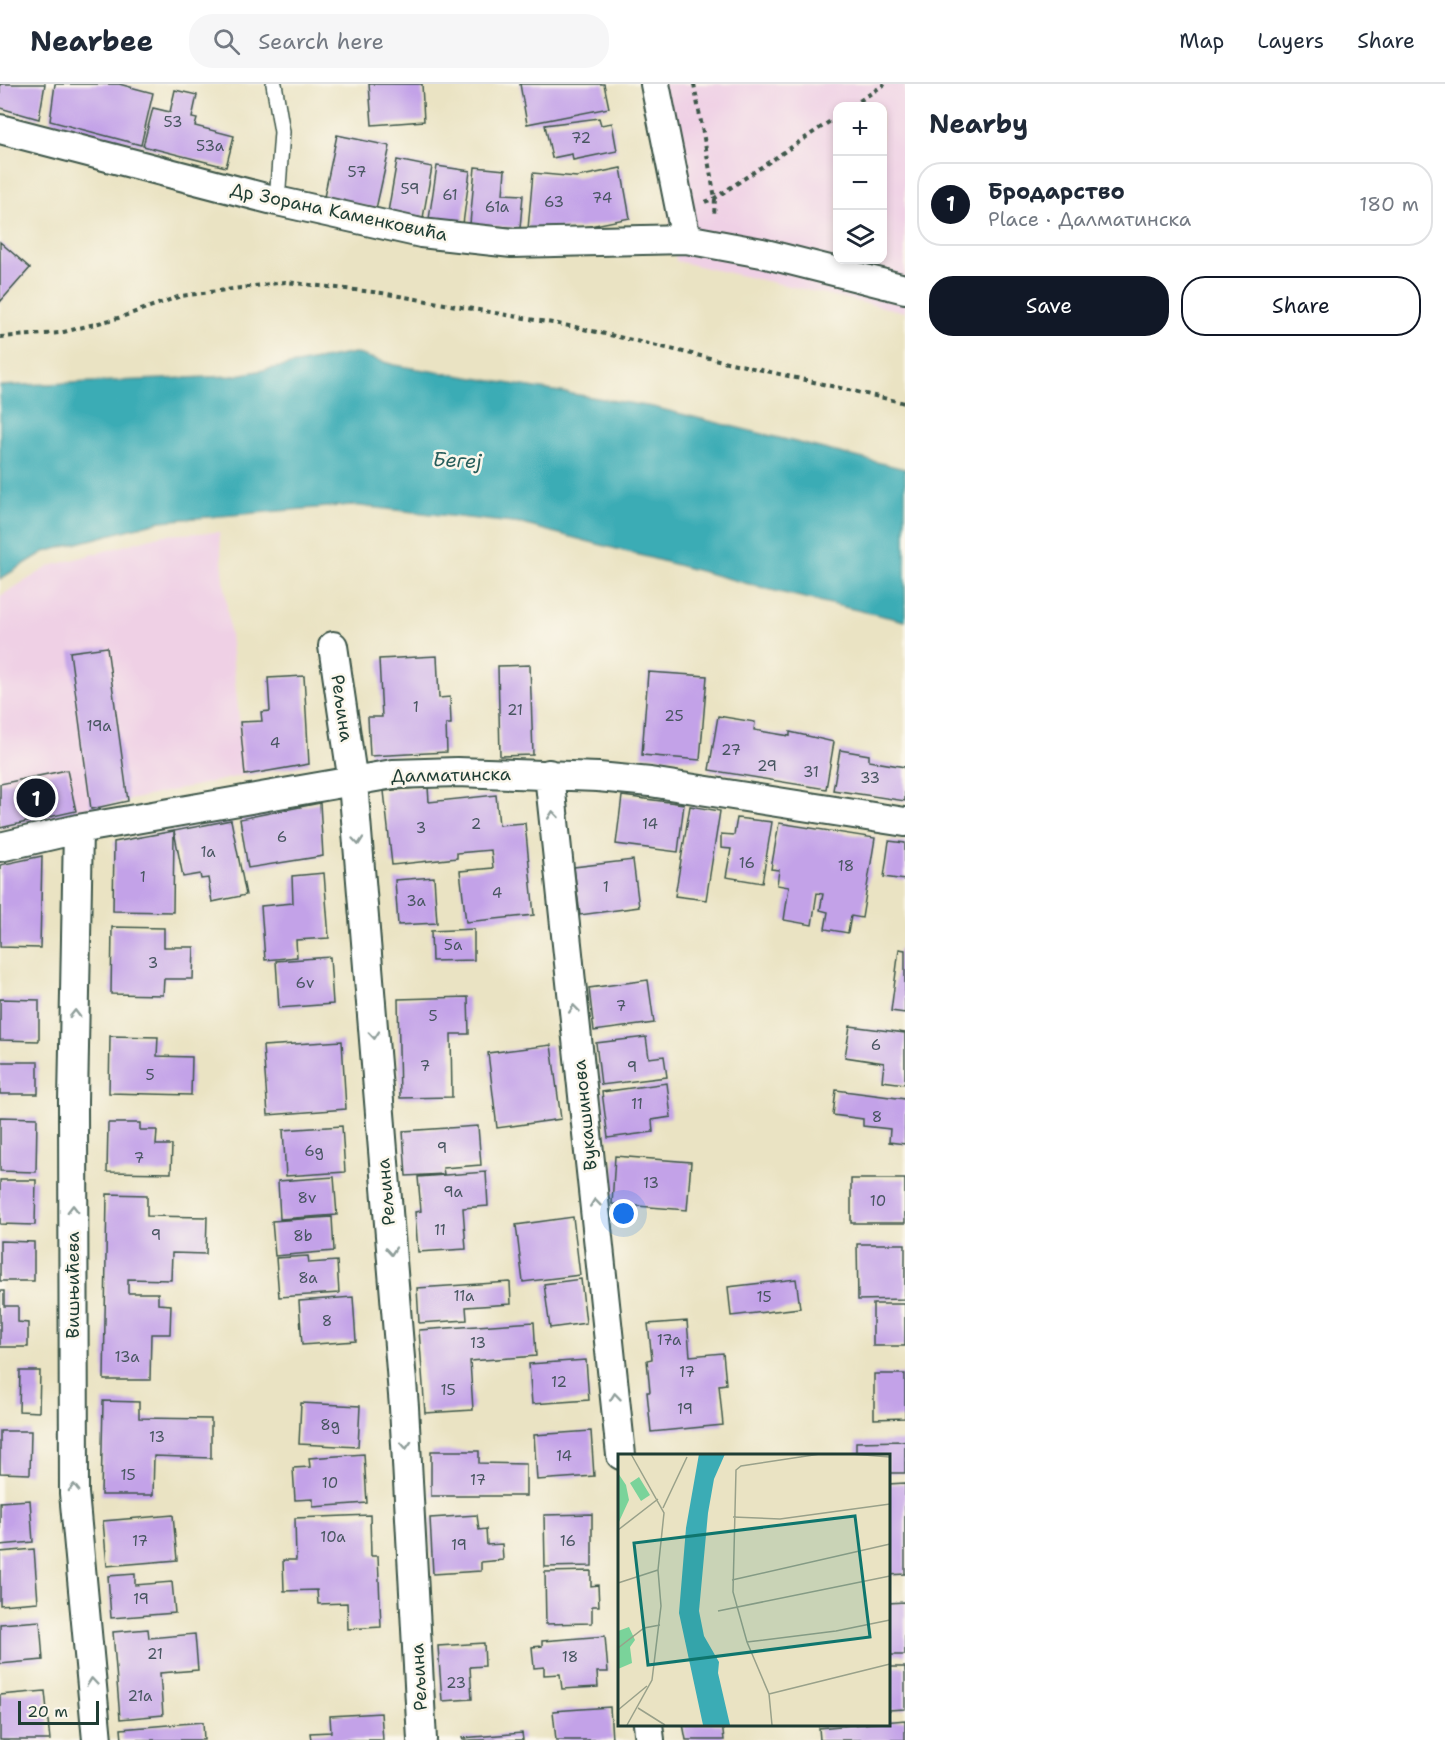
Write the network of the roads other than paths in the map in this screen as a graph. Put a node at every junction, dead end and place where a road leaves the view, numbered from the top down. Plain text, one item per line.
1 (274, 84) edge
2 (655, 84) edge
3 (0, 129) edge
4 (277, 201) junction
5 (699, 241) junction
6 (905, 289) edge
7 (333, 646) dead end
8 (549, 774) junction
9 (353, 783) junction
10 (905, 822) edge
11 (78, 829) junction
12 (0, 847) edge
13 (621, 1454) edge
14 (648, 1725) edge
15 (97, 1740) edge
16 (422, 1740) edge
17 (650, 1740) edge

1 - 4 lane
2 - 5 street
3 - 4 street, Др Зорана Каменковића
4 - 5 street, Др Зорана Каменковића
5 - 6 street, Др Зорана Каменковића
7 - 9 street, Рељина
8 - 9 street, Далматинска
8 - 10 street, Далматинска
13 -> 8 street, Вукашинова
9 - 11 street, Далматинска
9 -> 16 street, Рељина
11 - 12 street, Далматинска
15 -> 11 street, Вишњићева
14 - 17 street

